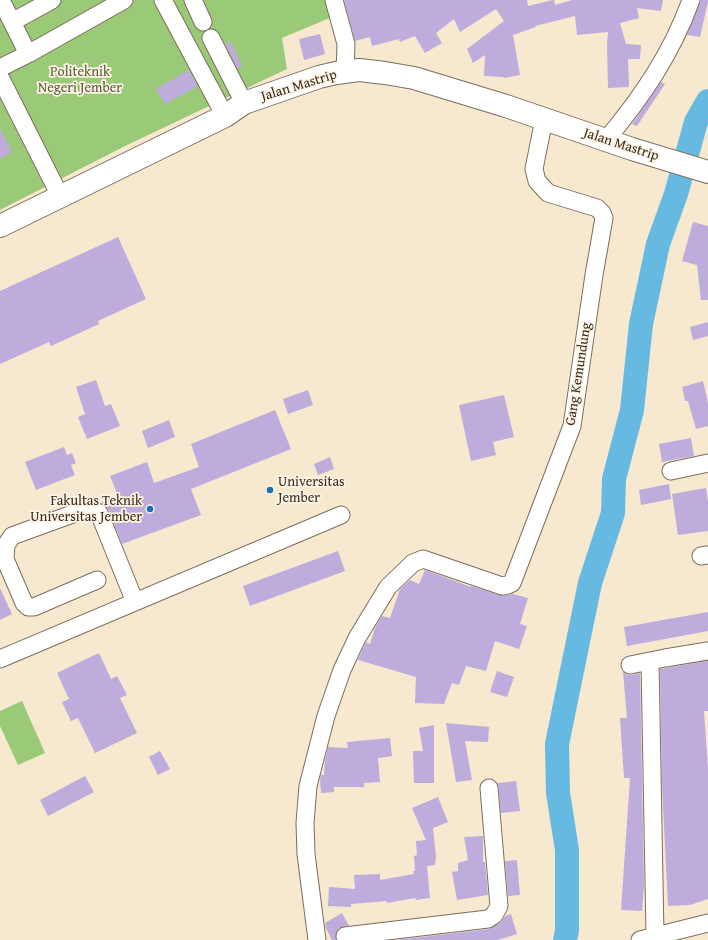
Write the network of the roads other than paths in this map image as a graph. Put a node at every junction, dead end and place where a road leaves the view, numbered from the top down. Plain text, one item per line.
1 (52, 0) edge
2 (163, 0) edge
3 (193, 0) edge
4 (334, 0) edge
5 (691, 0) edge
6 (114, 2) edge
7 (4, 6) dead end
8 (12, 22) junction
9 (203, 22) dead end
10 (211, 38) dead end
11 (28, 54) junction
12 (0, 68) edge
13 (345, 72) junction
14 (0, 78) edge
15 (244, 103) junction
16 (225, 116) junction
17 (542, 126) junction
18 (606, 140) junction
19 (708, 172) edge
20 (60, 196) junction
21 (0, 226) edge
22 (708, 463) edge
23 (671, 471) dead end
24 (341, 515) dead end
25 (97, 580) dead end
26 (135, 602) junction
27 (708, 651) edge
28 (0, 659) edge
29 (650, 661) junction
30 (630, 664) dead end
31 (489, 788) dead end
32 (708, 923) edge
33 (345, 936) dead end
34 (379, 936) edge
35 (647, 938) edge
36 (317, 940) edge

1 - 8 street
2 - 16 street
3 - 9 street
4 - 13 street
5 - 18 street
6 - 11 street
7 - 8 street
8 - 11 street
10 - 15 street
11 - 12 street
13 - 15 main road, Jalan Mastrip
13 - 17 main road, Jalan Mastrip
14 - 20 street
15 - 16 main road, Jalan Mastrip
16 - 20 main road, Jalan Mastrip
17 - 18 main road, Jalan Mastrip
17 - 36 street, Gang Kemundung
18 - 19 main road, Jalan Mastrip
20 - 21 main road, Jalan Mastrip
22 - 23 street
24 - 26 street
25 - 26 street
26 - 28 street
27 - 29 street
29 - 30 street
29 - 35 street
31 - 34 street
32 - 35 street
33 - 34 street

